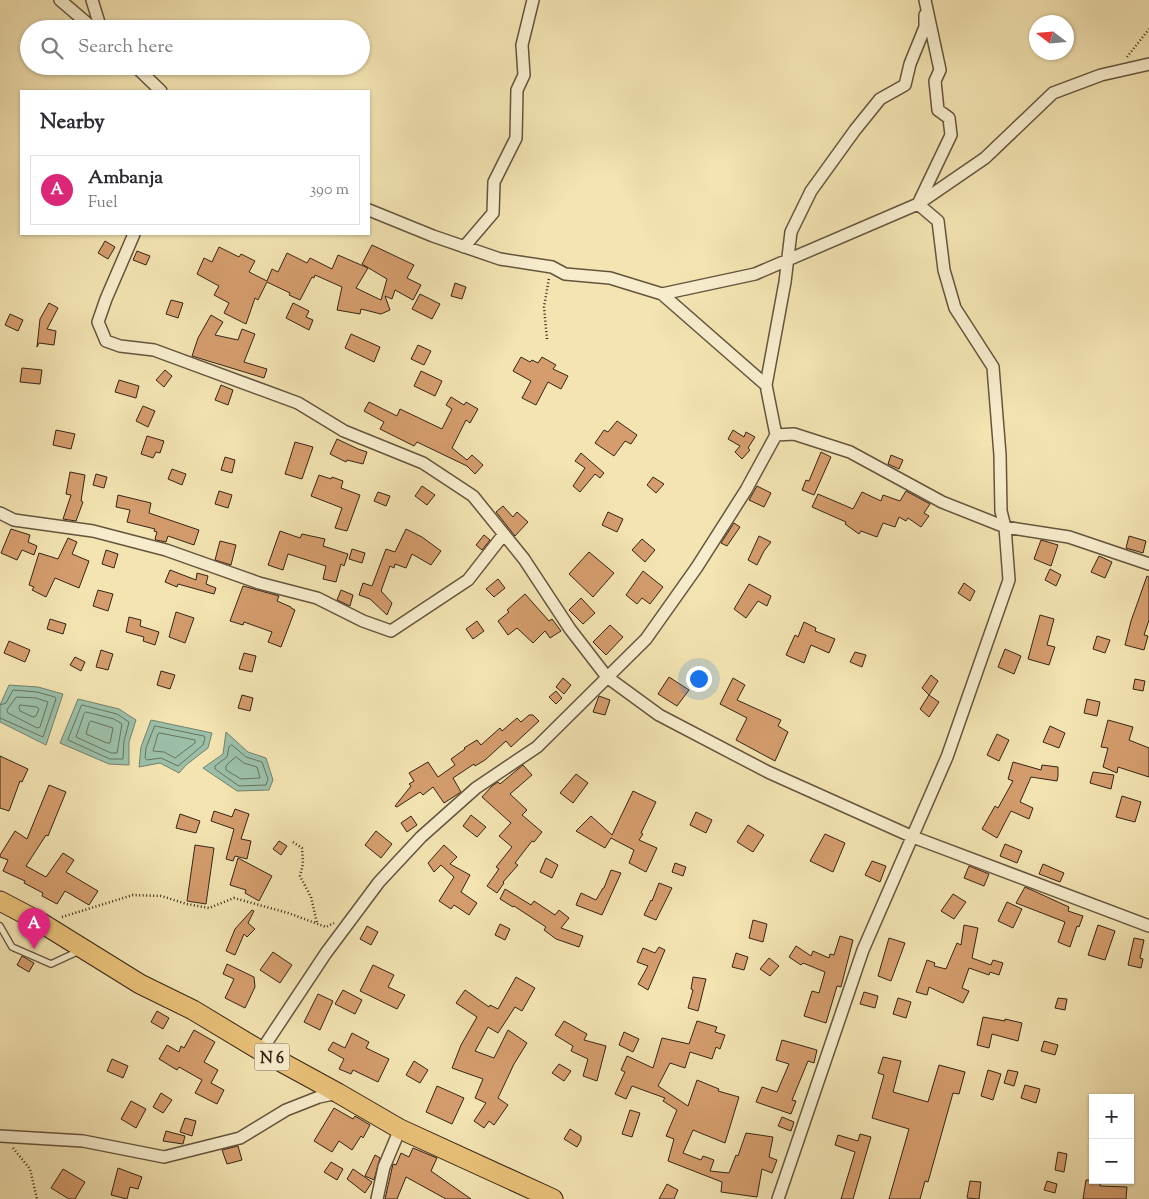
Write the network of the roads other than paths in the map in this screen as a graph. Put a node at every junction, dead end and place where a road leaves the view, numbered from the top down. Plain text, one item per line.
1 (60, 0) edge
2 (92, 0) edge
3 (534, 0) edge
4 (926, 1) edge
5 (83, 20) edge
6 (98, 20) edge
7 (1149, 64) edge
8 (144, 75) edge
9 (160, 90) edge
10 (918, 204) junction
11 (370, 210) edge
12 (134, 235) edge
13 (464, 247) junction
14 (788, 259) junction
15 (662, 294) junction
16 (766, 385) junction
17 (776, 435) junction
18 (0, 514) edge
19 (1004, 527) junction
20 (504, 534) junction
21 (1149, 564) edge
22 (607, 677) junction
23 (913, 837) junction
24 (0, 901) edge
25 (0, 926) edge
26 (1149, 926) edge
27 (83, 949) junction
28 (261, 1051) junction
29 (338, 1093) junction
30 (400, 1129) junction
31 (2, 1136) edge
32 (377, 1199) edge
33 (553, 1199) edge
34 (778, 1199) edge

1 - 5 street
2 - 6 street
3 - 13 street
4 - 10 street
4 - 14 street
7 - 10 street
8 - 9 street
10 - 14 street
10 - 19 street
11 - 13 street
12 - 20 street
13 - 15 street
14 - 15 street
14 - 16 street
15 - 16 street
16 - 17 street
17 - 19 street
17 - 22 street
18 - 20 street
19 - 21 street
19 - 23 street
20 - 22 street
22 - 23 street
22 - 28 street
23 - 26 street
23 - 34 street
24 - 27 main road, N 6
25 - 27 lane
27 - 28 main road, N 6
28 - 29 main road, N 6
29 - 30 main road, N 6
29 - 31 street
30 - 32 street
30 - 33 main road, N 6

